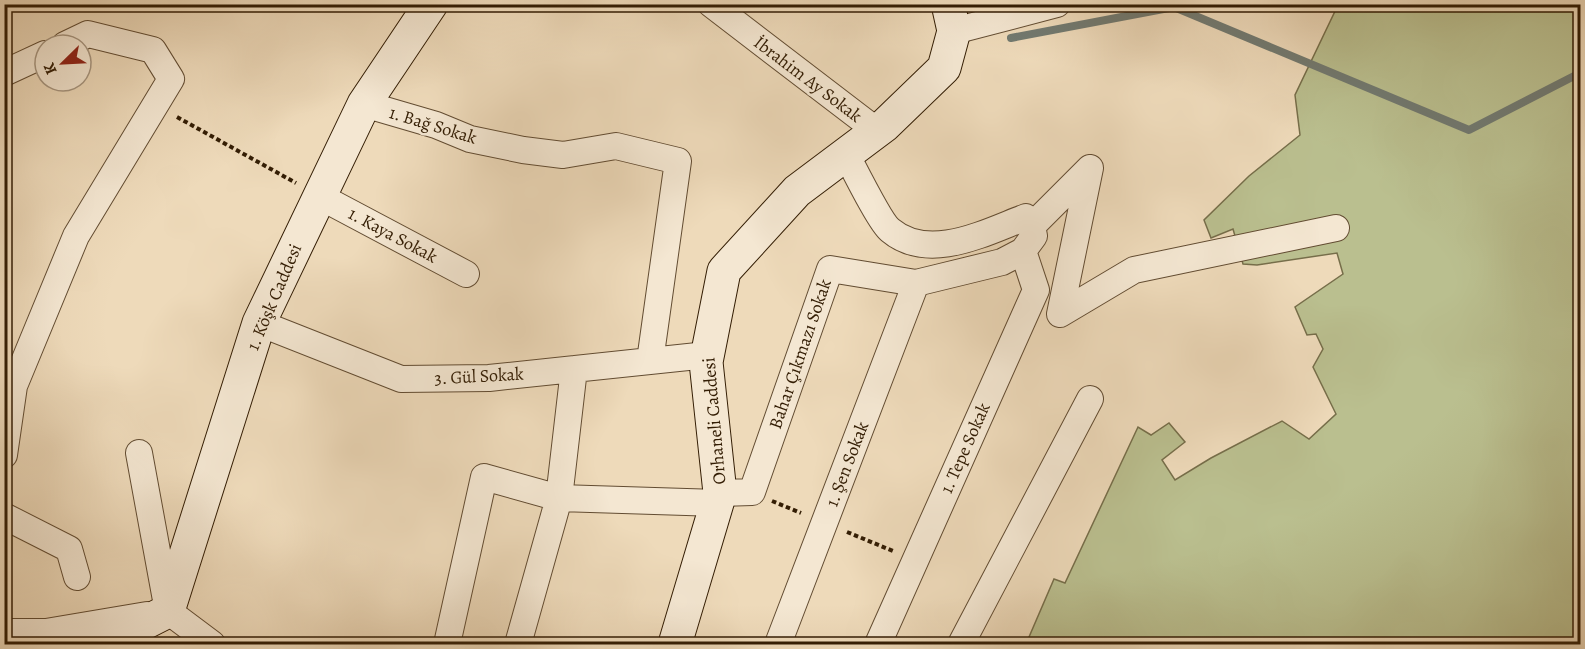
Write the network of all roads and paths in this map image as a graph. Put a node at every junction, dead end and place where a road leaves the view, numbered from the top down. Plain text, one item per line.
1 (431, 4) edge
2 (711, 4) edge
3 (1057, 4) edge
4 (951, 18) edge
5 (93, 35) edge
6 (33, 60) edge
7 (4, 73) edge
8 (364, 104) junction
9 (155, 105) junction
10 (877, 131) junction
11 (846, 154) junction
12 (319, 196) junction
13 (1029, 222) junction
14 (1336, 228) dead end
15 (1023, 251) junction
16 (466, 274) dead end
17 (916, 283) junction
18 (259, 323) junction
19 (707, 355) junction
20 (650, 361) junction
21 (574, 369) junction
22 (1090, 399) dead end
23 (139, 453) dead end
24 (4, 455) edge
25 (730, 496) junction
26 (559, 498) junction
27 (4, 516) edge
28 (824, 522) junction
29 (916, 561) junction
30 (77, 578) dead end
31 (168, 611) junction
32 (4, 632) edge
33 (103, 645) edge
34 (212, 645) edge
35 (447, 645) edge
36 (518, 645) edge
37 (675, 645) edge
38 (778, 645) edge
39 (878, 645) edge
40 (961, 645) edge

1 - 8 main road, 1. Köşk Caddesi
2 - 10 street, İbrahim Ay Sokak
3 - 4 street
4 - 10 main road, Orhaneli Caddesi
5 - 9 street
6 - 7 street
8 - 12 main road, 1. Köşk Caddesi
8 - 20 street, 1. Bağ Sokak
9 - 12 path
9 - 24 street
10 - 11 main road, Orhaneli Caddesi
11 - 13 street
11 - 19 main road, Orhaneli Caddesi
12 - 16 street, 1. Kaya Sokak
12 - 18 main road, 1. Köşk Caddesi
13 - 14 street
13 - 15 street
15 - 17 street
15 - 29 street, 1. Tepe Sokak
17 - 25 street, Bahar Çıkmazı Sokak
17 - 28 street, 1. Şen Sokak
18 - 21 street, 3. Gül Sokak
18 - 31 main road, 1. Köşk Caddesi
19 - 20 street, 3. Gül Sokak
19 - 25 main road, Orhaneli Caddesi
20 - 21 street, 3. Gül Sokak
21 - 26 street
22 - 40 street
23 - 31 street
25 - 26 street
25 - 28 path
25 - 37 main road, Orhaneli Caddesi
26 - 35 street
26 - 36 street
27 - 30 street
28 - 29 path
28 - 38 street, 1. Şen Sokak
29 - 39 street, 1. Tepe Sokak
31 - 32 street
31 - 33 main road
31 - 34 street

